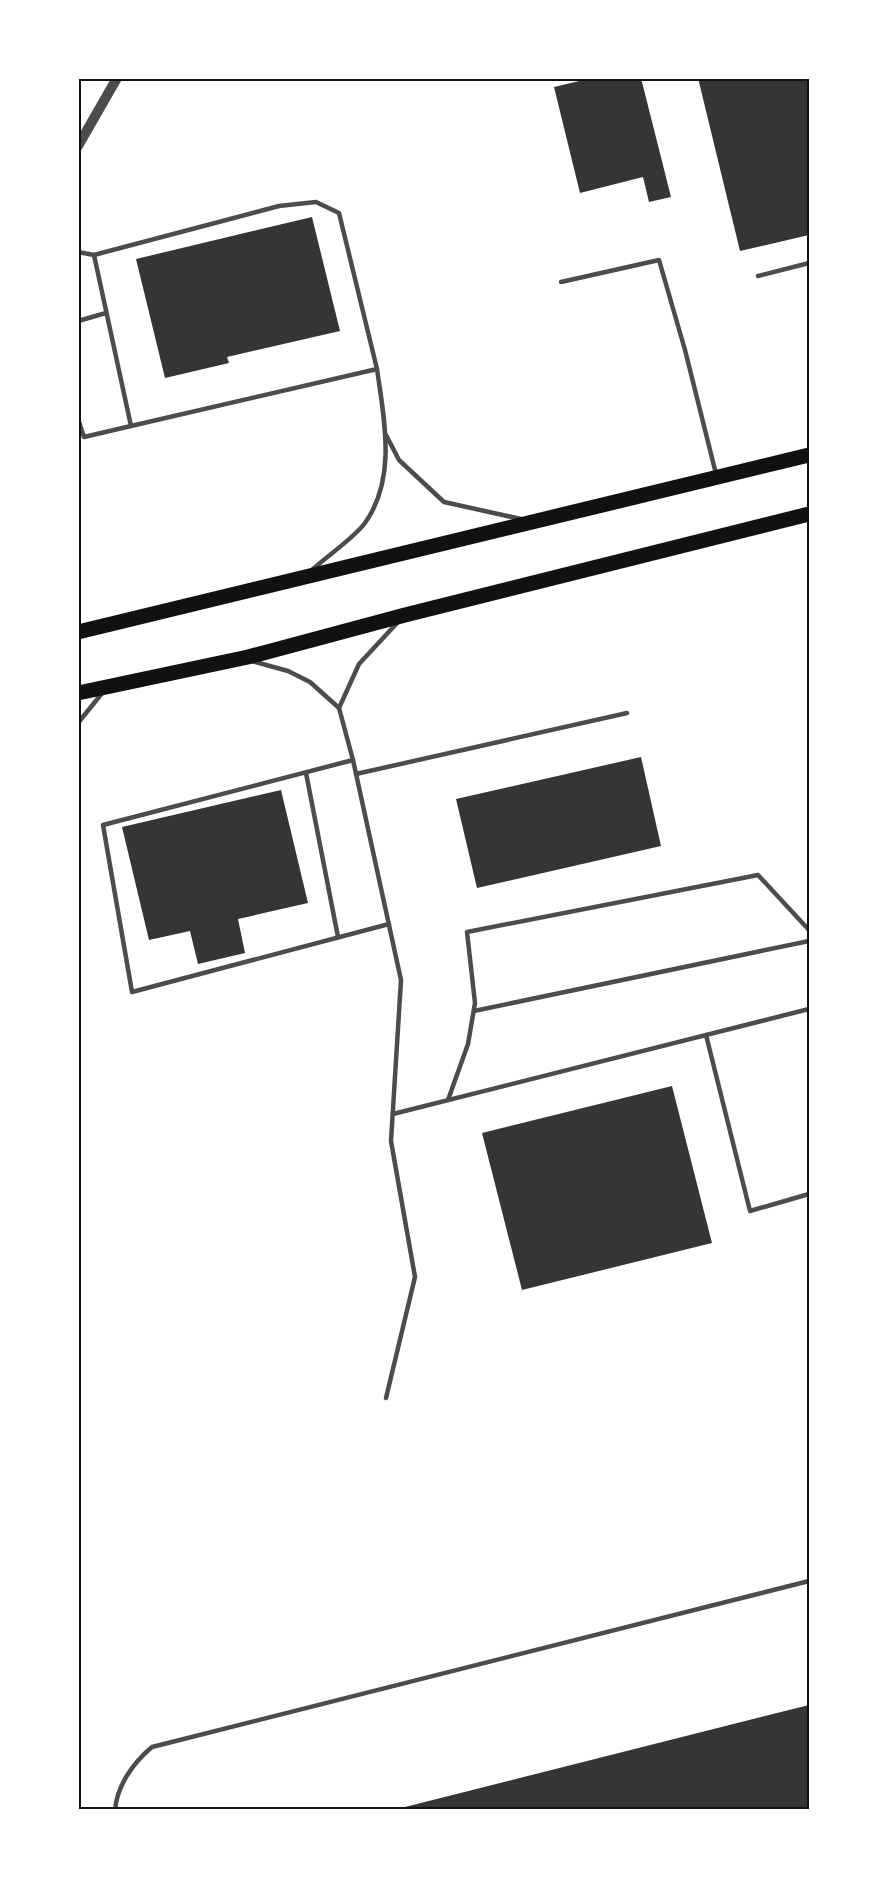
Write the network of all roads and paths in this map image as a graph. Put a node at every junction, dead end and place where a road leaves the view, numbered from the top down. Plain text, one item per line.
1 (117, 78) edge
2 (78, 146) edge
3 (78, 252) edge
4 (94, 255) junction
5 (809, 263) edge
6 (758, 276) dead end
7 (561, 282) dead end
8 (106, 313) junction
9 (78, 321) edge
10 (377, 369) junction
11 (78, 419) edge
12 (131, 426) junction
13 (386, 435) junction
14 (809, 454) edge
15 (716, 477) junction
16 (809, 514) edge
17 (532, 522) junction
18 (304, 577) junction
19 (405, 615) junction
20 (78, 632) edge
21 (242, 659) junction
22 (106, 687) junction
23 (78, 693) edge
24 (339, 708) junction
25 (627, 713) dead end
26 (78, 723) edge
27 (353, 760) junction
28 (306, 773) junction
29 (356, 774) junction
30 (389, 924) junction
31 (809, 930) edge
32 (338, 937) junction
33 (809, 941) edge
34 (809, 1009) edge
35 (474, 1011) junction
36 (706, 1035) junction
37 (448, 1100) junction
38 (393, 1114) junction
39 (809, 1194) edge
40 (386, 1398) dead end
41 (809, 1581) edge
42 (115, 1810) edge

1 - 2 street
3 - 4 lane
4 - 8 lane
4 - 10 lane
5 - 6 lane
7 - 15 lane
8 - 9 lane
8 - 12 lane
10 - 12 lane
10 - 13 lane
11 - 12 lane
13 - 17 lane
13 - 18 lane
14 - 15 main road
15 - 17 main road
16 - 19 main road
17 - 18 main road
18 - 20 main road
19 - 21 main road
19 - 24 lane
21 - 22 main road
21 - 24 lane
22 - 23 main road
22 - 26 lane
24 - 27 lane
25 - 29 lane
27 - 28 lane
27 - 29 lane
28 - 32 lane
28 - 32 lane
29 - 30 lane
30 - 32 lane
30 - 38 lane
31 - 35 lane
33 - 35 lane
34 - 36 lane
35 - 37 lane
36 - 37 lane
36 - 39 lane
37 - 38 lane
38 - 40 lane
41 - 42 lane

